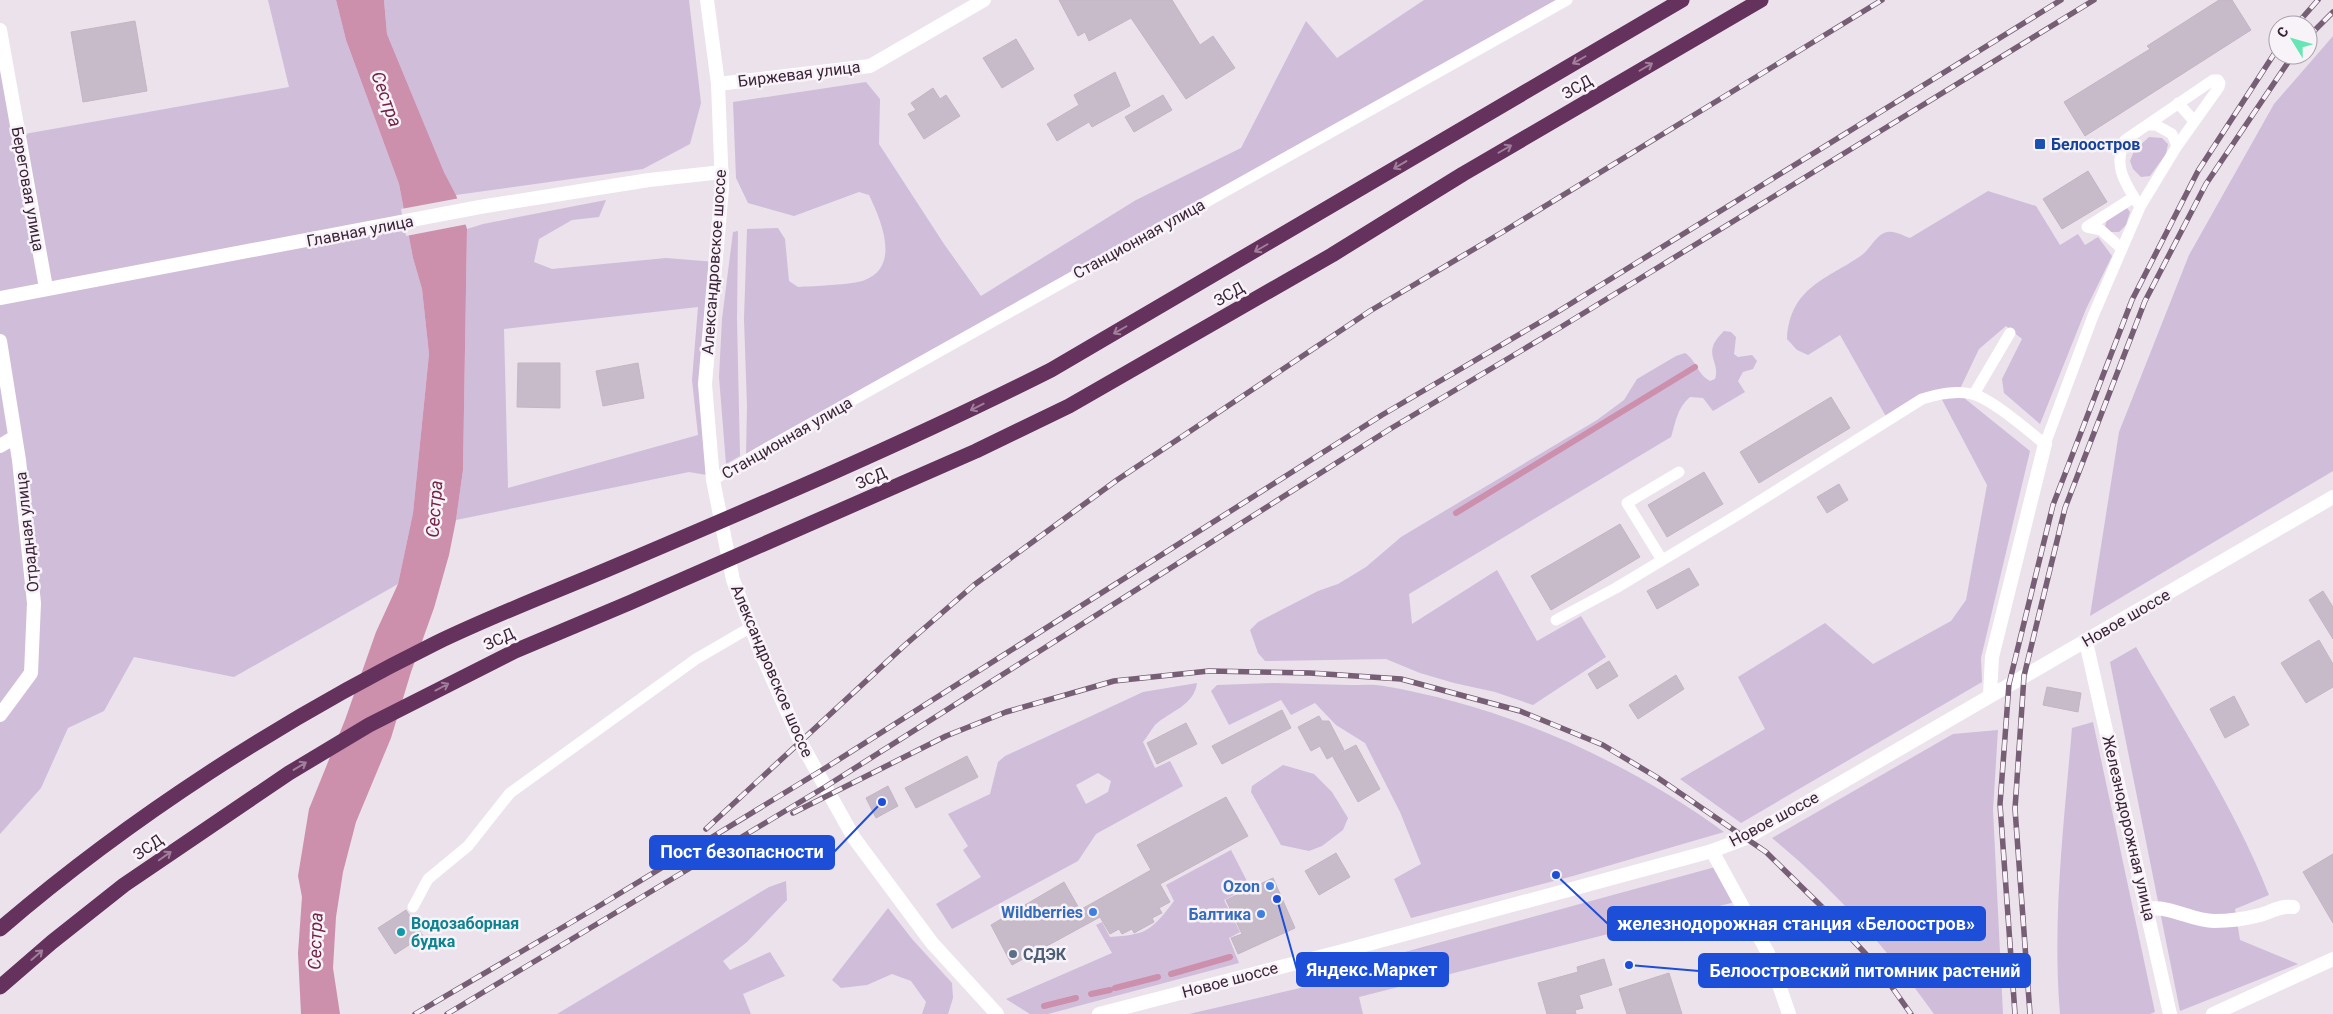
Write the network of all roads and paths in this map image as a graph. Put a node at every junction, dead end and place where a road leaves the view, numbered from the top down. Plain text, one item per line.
1 (707, 0) edge
2 (984, 0) edge
3 (1567, 0) edge
4 (1682, 0) edge
5 (1761, 0) edge
6 (0, 30) edge
7 (718, 84) junction
8 (2178, 103) junction
9 (2194, 121) junction
10 (2147, 125) junction
11 (2176, 146) junction
12 (722, 172) junction
13 (2137, 202) junction
14 (2122, 249) junction
15 (46, 288) junction
16 (0, 298) edge
17 (2010, 333) dead end
18 (0, 340) edge
19 (1974, 394) junction
20 (15, 436) junction
21 (2045, 444) junction
22 (0, 446) edge
23 (1680, 472) dead end
24 (713, 480) junction
25 (2333, 497) edge
26 (1662, 560) junction
27 (1556, 620) dead end
28 (751, 627) junction
29 (2086, 642) junction
30 (1990, 694) junction
31 (0, 715) edge
32 (1712, 851) junction
33 (413, 907) dead end
34 (2293, 907) dead end
35 (2147, 909) junction
36 (0, 929) edge
37 (2333, 959) edge
38 (0, 987) edge
39 (997, 1014) edge
40 (1099, 1014) edge
41 (1789, 1014) edge
42 (2170, 1014) edge
43 (2213, 1014) edge

1 - 7 street, Александровское шоссе
2 - 7 street, Биржевая улица
3 - 24 lane, Станционная улица
4 -> 36 highway, ЗСД
38 -> 5 highway, ЗСД
6 - 15 street, Береговая улица
7 - 12 street, Александровское шоссе
8 - 9 lane
8 - 9 lane
8 - 10 lane
9 - 11 lane
10 - 11 lane
10 - 13 lane
11 - 13 lane
12 - 15 street, Главная улица
12 - 24 street, Александровское шоссе
13 - 14 lane
13 - 14 lane
14 - 21 lane
15 - 16 street, Главная улица
17 - 19 lane
18 - 20 street, Отрадная улица
19 - 21 lane
19 - 26 lane
20 - 22 street
20 - 31 street, Отрадная улица
21 - 30 street
23 - 26 lane
24 - 28 street, Александровское шоссе
25 - 29 street, Новое шоссе
26 - 27 lane
28 - 33 lane
28 - 39 street, Александровское шоссе
29 - 30 street, Новое шоссе
29 - 35 street, Железнодорожная улица
30 - 32 street, Новое шоссе
32 - 40 street, Новое шоссе
32 - 41 street
34 - 35 street
35 - 42 street, Железнодорожная улица
37 - 43 street

